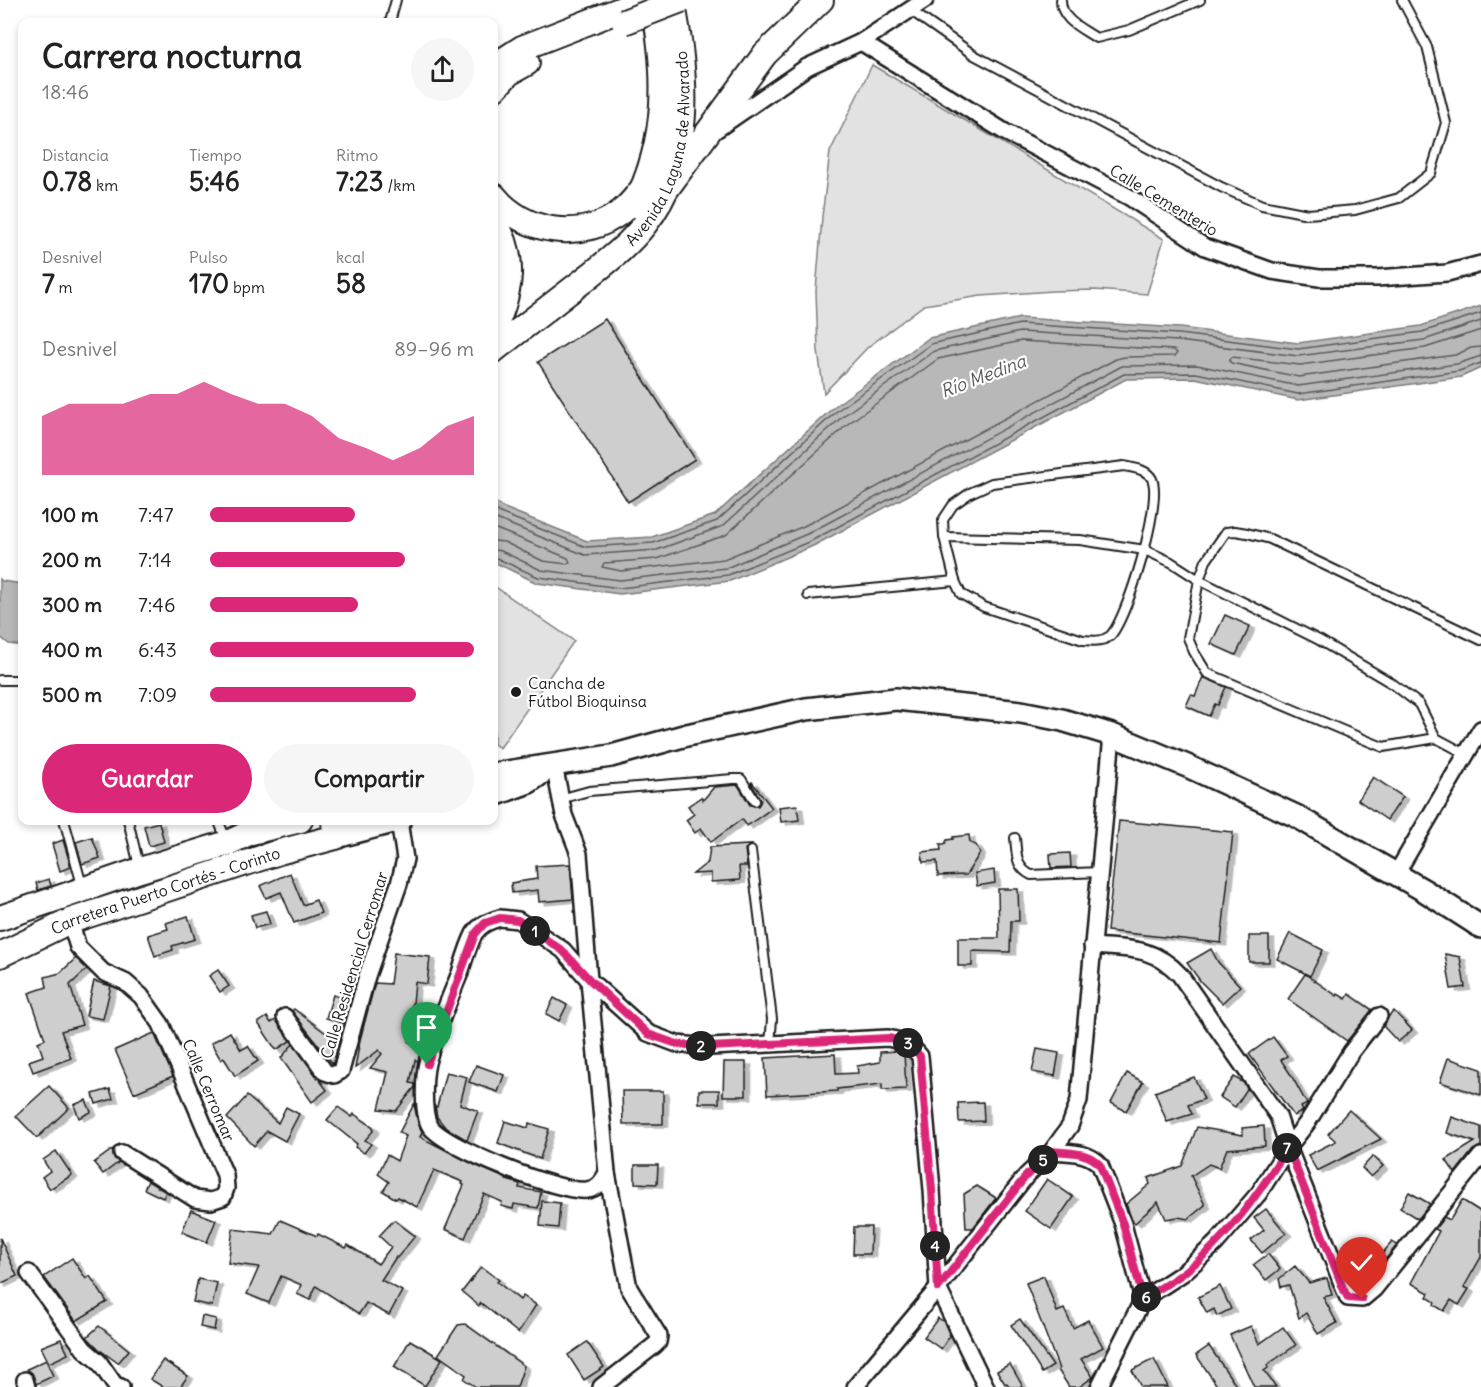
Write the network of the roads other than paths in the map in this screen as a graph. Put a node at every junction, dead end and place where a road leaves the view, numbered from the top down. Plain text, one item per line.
1 (396, 0) edge
2 (645, 0) edge
3 (653, 0) edge
4 (672, 0) edge
5 (681, 0) edge
6 (821, 0) edge
7 (925, 0) edge
8 (1061, 0) edge
9 (1200, 0) edge
10 (1402, 0) edge
11 (910, 10) junction
12 (623, 16) junction
13 (391, 18) edge
14 (861, 42) junction
15 (498, 63) edge
16 (498, 85) edge
17 (703, 140) junction
18 (654, 189) junction
19 (498, 202) edge
20 (498, 228) edge
21 (1481, 264) edge
22 (498, 319) edge
23 (498, 347) edge
24 (944, 537) junction
25 (1145, 550) junction
26 (1199, 580) junction
27 (955, 581) junction
28 (808, 595) dead end
29 (1481, 640) edge
30 (0, 680) edge
31 (18, 681) edge
32 (1481, 729) edge
33 (1112, 735) junction
34 (1436, 738) junction
35 (1466, 754) junction
36 (554, 765) junction
37 (498, 773) edge
38 (498, 794) edge
39 (560, 799) junction
40 (755, 801) dead end
41 (65, 825) edge
42 (129, 825) edge
43 (220, 825) edge
44 (368, 825) edge
45 (401, 825) edge
46 (257, 826) edge
47 (335, 829) edge
48 (1015, 838) dead end
49 (228, 843) junction
50 (751, 851) dead end
51 (140, 870) junction
52 (1099, 872) junction
53 (1396, 874) junction
54 (84, 891) junction
55 (0, 918) edge
56 (70, 921) junction
57 (1481, 927) edge
58 (1092, 946) junction
59 (0, 955) edge
60 (590, 980) junction
61 (1379, 1016) dead end
62 (285, 1017) dead end
63 (770, 1045) junction
64 (1288, 1147) junction
65 (1052, 1151) junction
66 (122, 1153) dead end
67 (1481, 1156) edge
68 (606, 1173) junction
69 (29, 1273) dead end
70 (938, 1288) junction
71 (1143, 1299) junction
72 (121, 1387) edge
73 (602, 1387) edge
74 (855, 1387) edge
75 (986, 1387) edge
76 (1099, 1387) edge

1 - 13 lane
2 - 12 main road
3 - 18 main road, Avenida Laguna de Alvarado
4 - 18 main road, Avenida Laguna de Alvarado
5 - 12 main road, bridge
6 - 17 main road
7 - 11 street
8 - 9 lane
10 - 11 lane
11 - 14 street
12 - 15 main road
12 - 16 main road
14 - 17 street
14 - 21 street, Calle Cementerio
17 - 18 main road
18 - 19 main road
18 - 23 main road, Avenida Laguna de Alvarado
20 - 22 main road
24 - 25 lane
24 - 25 lane
24 - 27 lane
25 - 26 lane
25 - 27 lane
26 - 29 lane
26 - 34 lane
26 - 34 lane
27 - 28 lane
30 - 31 lane
32 - 35 street
33 - 36 main road
33 - 52 street
33 - 53 main road
34 - 35 lane
35 - 53 street
36 - 37 main road
36 - 38 main road
36 - 39 street
39 - 40 lane
39 - 60 street
41 - 54 lane
42 - 51 lane
43 - 49 lane
44 - 47 main road
45 - 62 street, Calle Residencial Cerromar
46 - 49 main road, Carretera Puerto Cortés - Corinto
47 - 56 main road, Carretera Puerto Cortés - Corinto
48 - 52 lane
49 - 51 main road, Carretera Puerto Cortés - Corinto
50 - 63 lane
51 - 54 main road, Carretera Puerto Cortés - Corinto
52 - 58 street
53 - 57 main road
54 - 55 main road, Carretera Puerto Cortés - Corinto
56 - 59 main road, Carretera Puerto Cortés - Corinto
56 - 66 street, Calle Cerromar
58 - 64 street
58 - 65 street
60 - 63 street
60 - 68 street
60 - 68 street
61 - 64 street
63 - 70 street
64 - 67 street
64 - 71 street
65 - 70 street
65 - 71 street
68 - 73 street
69 - 72 street
70 - 74 street
70 - 75 street
71 - 76 street

